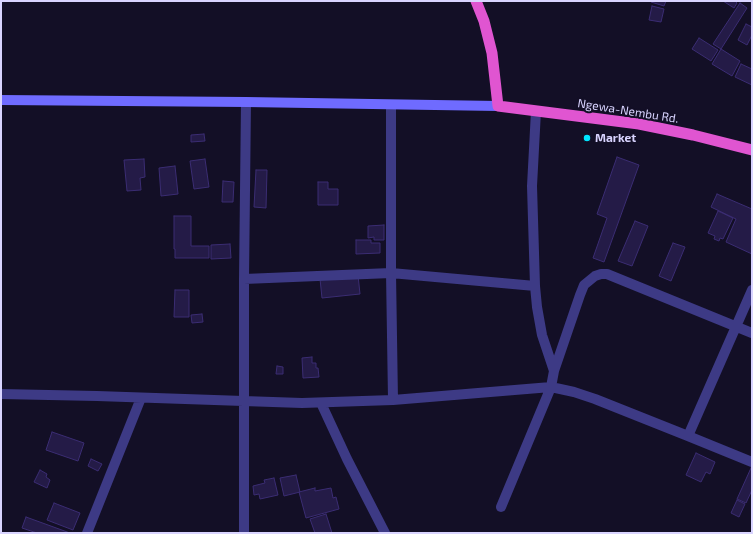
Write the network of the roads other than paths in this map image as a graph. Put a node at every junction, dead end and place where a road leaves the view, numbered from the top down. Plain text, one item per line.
1 (476, 1) edge
2 (1, 100) edge
3 (246, 102) junction
4 (391, 105) junction
5 (498, 106) junction
6 (536, 111) junction
7 (752, 150) edge
8 (391, 273) junction
9 (244, 279) junction
10 (535, 286) junction
11 (752, 290) edge
12 (736, 326) junction
13 (752, 333) edge
14 (554, 372) junction
15 (552, 387) junction
16 (1, 394) edge
17 (141, 398) junction
18 (393, 400) junction
19 (244, 402) junction
20 (321, 402) junction
21 (688, 436) junction
22 (752, 462) edge
23 (501, 507) dead end
24 (87, 533) edge
25 (244, 533) edge
26 (385, 533) edge

1 - 5 highway
2 - 3 main road
3 - 4 main road
3 - 9 street
4 - 5 main road
4 - 8 street
5 - 6 highway, Ngewa-Nembu Rd.
6 - 7 highway, Ngewa-Nembu Rd.
6 - 10 street
8 - 9 street
8 - 10 street
8 - 18 street
9 - 19 street
10 - 14 street
11 - 12 street
12 - 13 street
12 - 14 street
12 - 21 street
14 - 15 street
15 - 18 street
15 - 21 street
15 - 23 street
16 - 17 street
17 - 19 street
17 - 24 street
18 - 20 street
19 - 20 street
19 - 25 street
20 - 26 street
21 - 22 street

